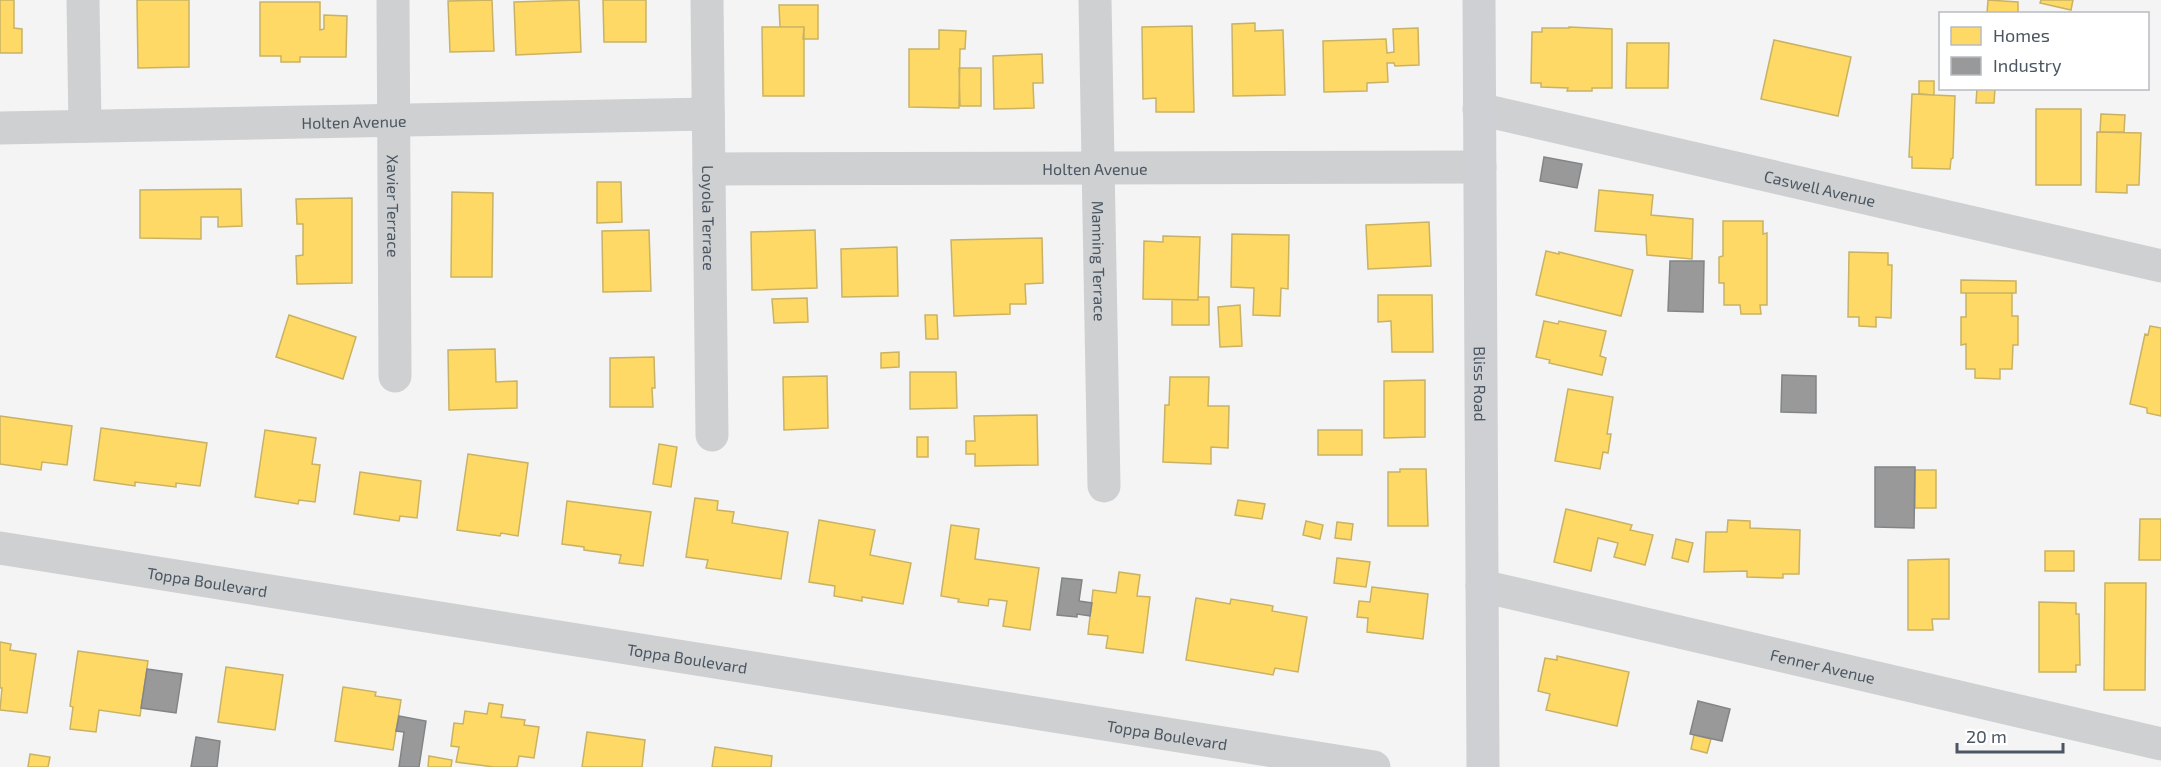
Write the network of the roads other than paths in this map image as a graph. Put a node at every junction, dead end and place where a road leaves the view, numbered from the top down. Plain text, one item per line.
1 (83, 0) edge
2 (393, 0) edge
3 (707, 0) edge
4 (1095, 0) edge
5 (1479, 0) edge
6 (1479, 109) junction
7 (708, 114) junction
8 (394, 120) junction
9 (85, 126) junction
10 (0, 128) edge
11 (1098, 167) junction
12 (1480, 167) junction
13 (709, 169) junction
14 (2161, 266) edge
15 (395, 376) dead end
16 (712, 435) dead end
17 (1104, 486) dead end
18 (0, 548) edge
19 (1482, 586) junction
20 (2161, 744) edge
21 (1374, 767) edge
22 (1483, 767) edge

1 - 9 street
2 - 8 street, Xavier Terrace
3 - 7 street, Loyola Terrace
4 - 11 street, Manning Terrace
5 - 6 street, Bliss Road
6 - 12 street, Bliss Road
6 - 14 street, Caswell Avenue
7 - 8 street, Holten Avenue
7 - 13 street, Loyola Terrace
8 - 9 street, Holten Avenue
8 - 15 street, Xavier Terrace
9 - 10 street, Holten Avenue
11 - 12 street, Holten Avenue
11 - 13 street, Holten Avenue
11 - 17 street, Manning Terrace
12 - 19 street, Bliss Road
13 - 16 street, Loyola Terrace
18 - 21 street, Toppa Boulevard
19 - 20 street, Fenner Avenue
19 - 22 street, Bliss Road

